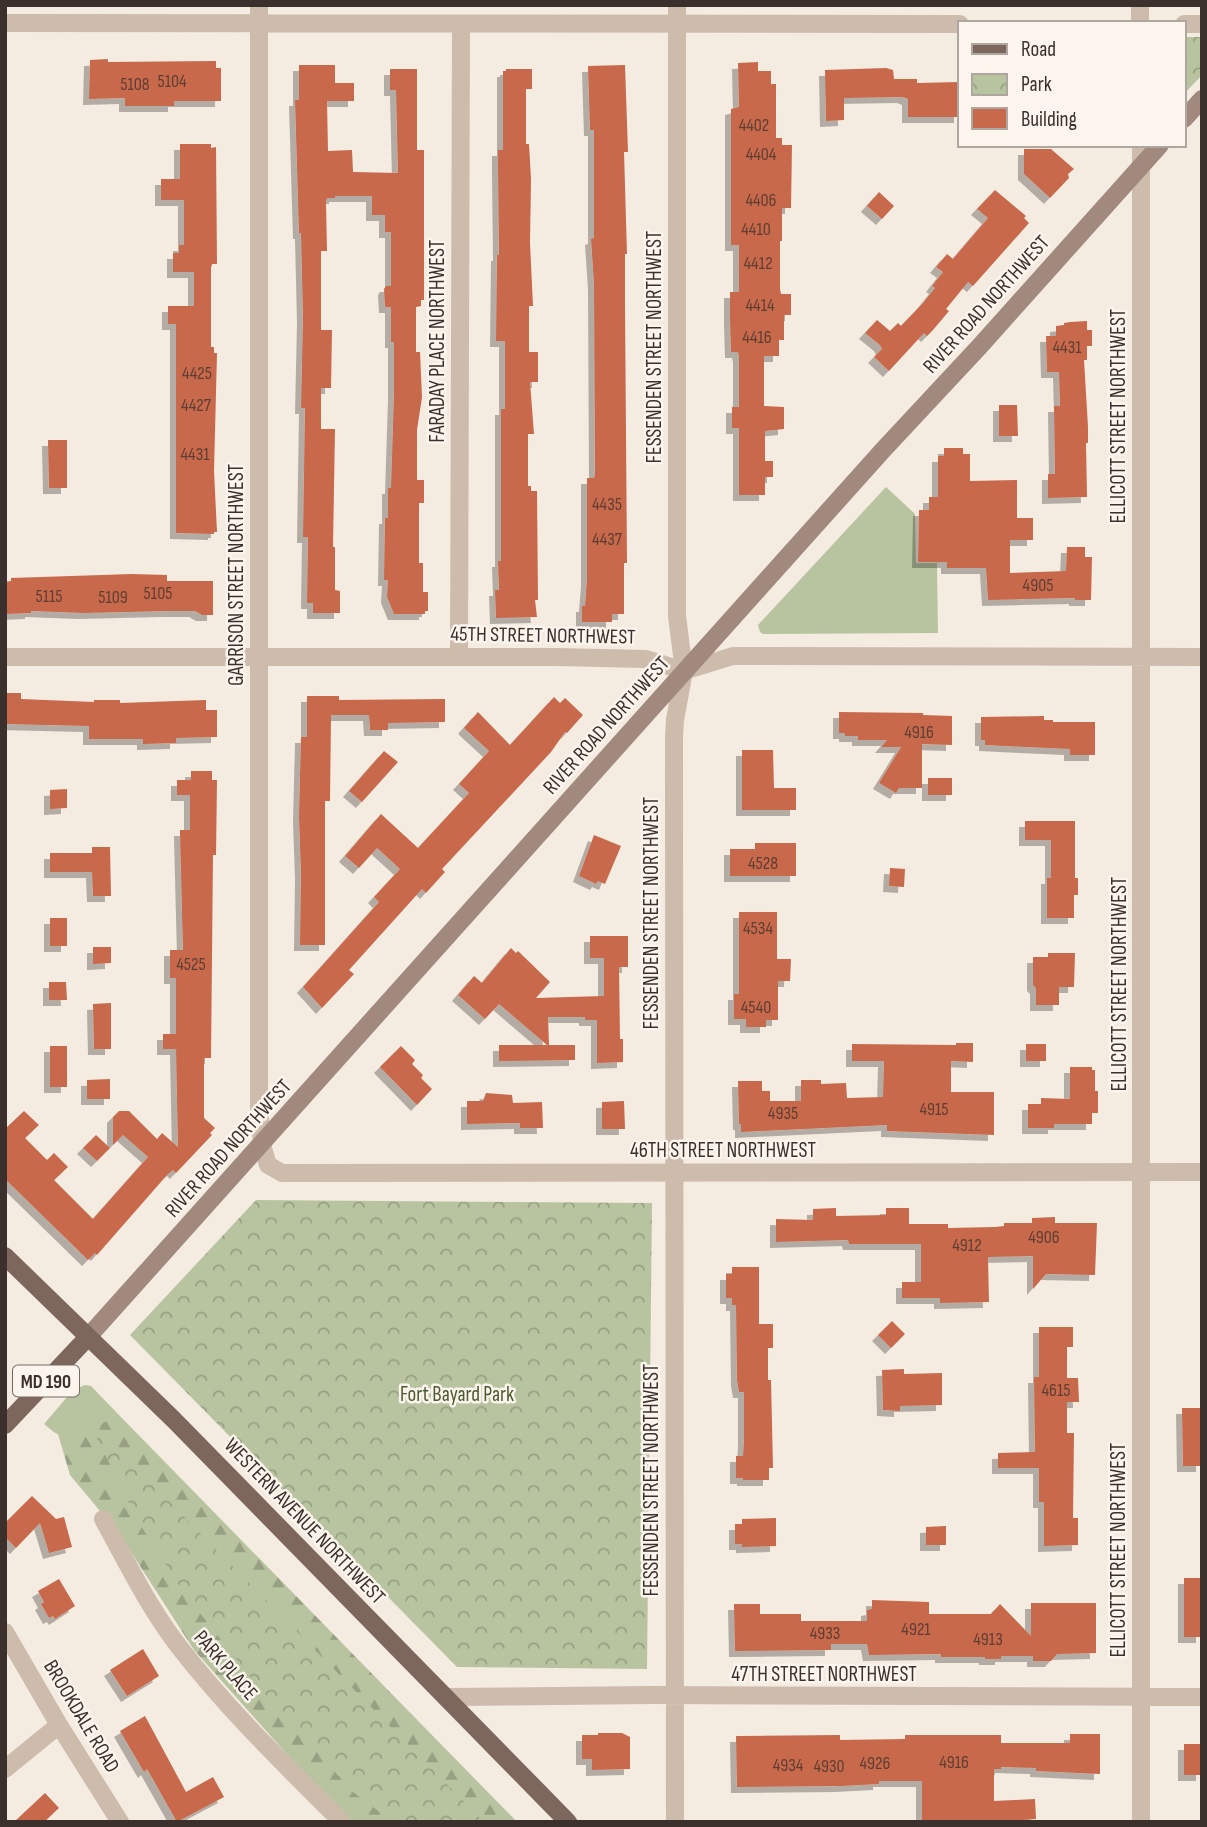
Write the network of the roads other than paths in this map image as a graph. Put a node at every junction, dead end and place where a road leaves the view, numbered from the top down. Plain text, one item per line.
1 (259, 5) edge
2 (677, 5) edge
3 (5, 23) edge
4 (958, 24) edge
5 (259, 25) junction
6 (461, 25) junction
7 (677, 25) junction
8 (1202, 99) edge
9 (1186, 116) edge
10 (1141, 147) edge
11 (1158, 147) edge
12 (1142, 167) junction
13 (259, 656) junction
14 (5, 657) edge
15 (459, 657) junction
16 (1141, 657) junction
17 (1202, 657) edge
18 (684, 671) junction
19 (262, 1145) junction
20 (1142, 1172) junction
21 (1202, 1172) edge
22 (674, 1173) junction
23 (5, 1256) edge
24 (88, 1337) junction
25 (5, 1425) edge
26 (103, 1519) dead end
27 (5, 1632) edge
28 (674, 1695) junction
29 (446, 1697) junction
30 (1141, 1697) junction
31 (1202, 1697) edge
32 (58, 1725) junction
33 (5, 1769) edge
34 (120, 1822) edge
35 (342, 1822) edge
36 (568, 1822) edge
37 (675, 1822) edge
38 (1140, 1822) edge

1 - 5 street, GARRISON STREET NORTHWEST
2 - 7 street, FESSENDEN STREET NORTHWEST
3 - 5 street
4 - 7 street
5 - 6 street
5 - 13 street, GARRISON STREET NORTHWEST
6 - 7 street
6 - 15 street, FARADAY PLACE NORTHWEST
7 - 18 street, FESSENDEN STREET NORTHWEST
8 - 9 main road
10 - 12 street, ELLICOTT STREET NORTHWEST
11 - 12 main road, RIVER ROAD NORTHWEST
12 - 16 street, ELLICOTT STREET NORTHWEST
12 - 18 main road, RIVER ROAD NORTHWEST
13 - 14 street, 45TH STREET NORTHWEST
13 - 15 street, 45TH STREET NORTHWEST
13 - 19 street, GARRISON STREET NORTHWEST
15 - 18 street, 45TH STREET NORTHWEST
16 - 17 street
16 - 18 street
16 - 20 street, ELLICOTT STREET NORTHWEST
18 - 19 main road, RIVER ROAD NORTHWEST
18 - 22 street, FESSENDEN STREET NORTHWEST
19 - 22 street, 46TH STREET NORTHWEST
19 - 24 main road, RIVER ROAD NORTHWEST
20 - 21 street, 46TH STREET NORTHWEST
20 - 22 street, 46TH STREET NORTHWEST
20 - 30 street, ELLICOTT STREET NORTHWEST
22 - 28 street, FESSENDEN STREET NORTHWEST
23 - 24 main road, WESTERN AVENUE NORTHWEST
24 - 25 main road, MD 190
24 - 29 main road, WESTERN AVENUE NORTHWEST
26 - 35 street, PARK PLACE
27 - 32 street, BROOKDALE ROAD
28 - 29 street, 47TH STREET NORTHWEST
28 - 30 street, 47TH STREET NORTHWEST
28 - 37 street, FESSENDEN STREET NORTHWEST
29 - 36 main road, WESTERN AVENUE NORTHWEST
30 - 31 street, 47TH STREET NORTHWEST
30 - 38 street, ELLICOTT STREET NORTHWEST
32 - 33 street
32 - 34 street, BROOKDALE ROAD

